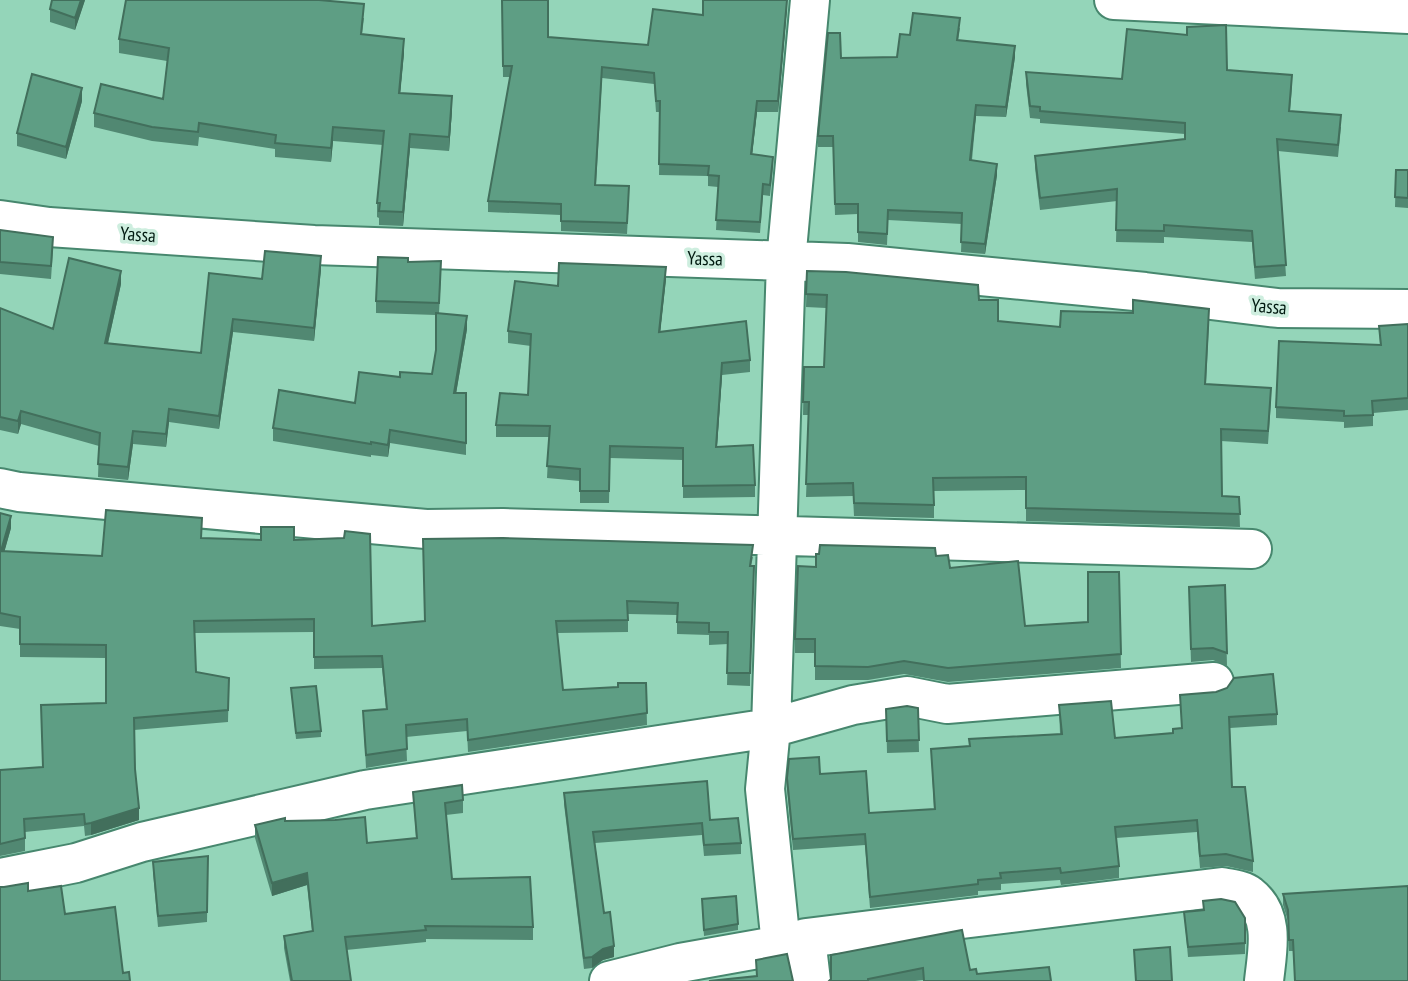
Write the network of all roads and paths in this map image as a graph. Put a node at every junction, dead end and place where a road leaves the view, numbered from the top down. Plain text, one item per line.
1 (810, 0) edge
2 (1114, 0) edge
3 (1301, 5) edge
4 (1408, 14) edge
5 (0, 220) edge
6 (786, 261) junction
7 (1408, 309) edge
8 (0, 488) edge
9 (778, 536) junction
10 (1252, 549) dead end
11 (1214, 682) dead end
12 (771, 728) junction
13 (0, 878) edge
14 (794, 942) junction
15 (609, 981) edge
16 (811, 981) edge
17 (1264, 981) edge

1 - 6 street
2 - 3 street
3 - 4 street
5 - 6 street, Yassa
6 - 7 street, Yassa
6 - 9 street
8 - 9 street
9 - 10 street
9 - 12 street
11 - 12 street
12 - 13 street
12 - 14 street
14 - 15 street
14 - 16 street
14 - 17 street

